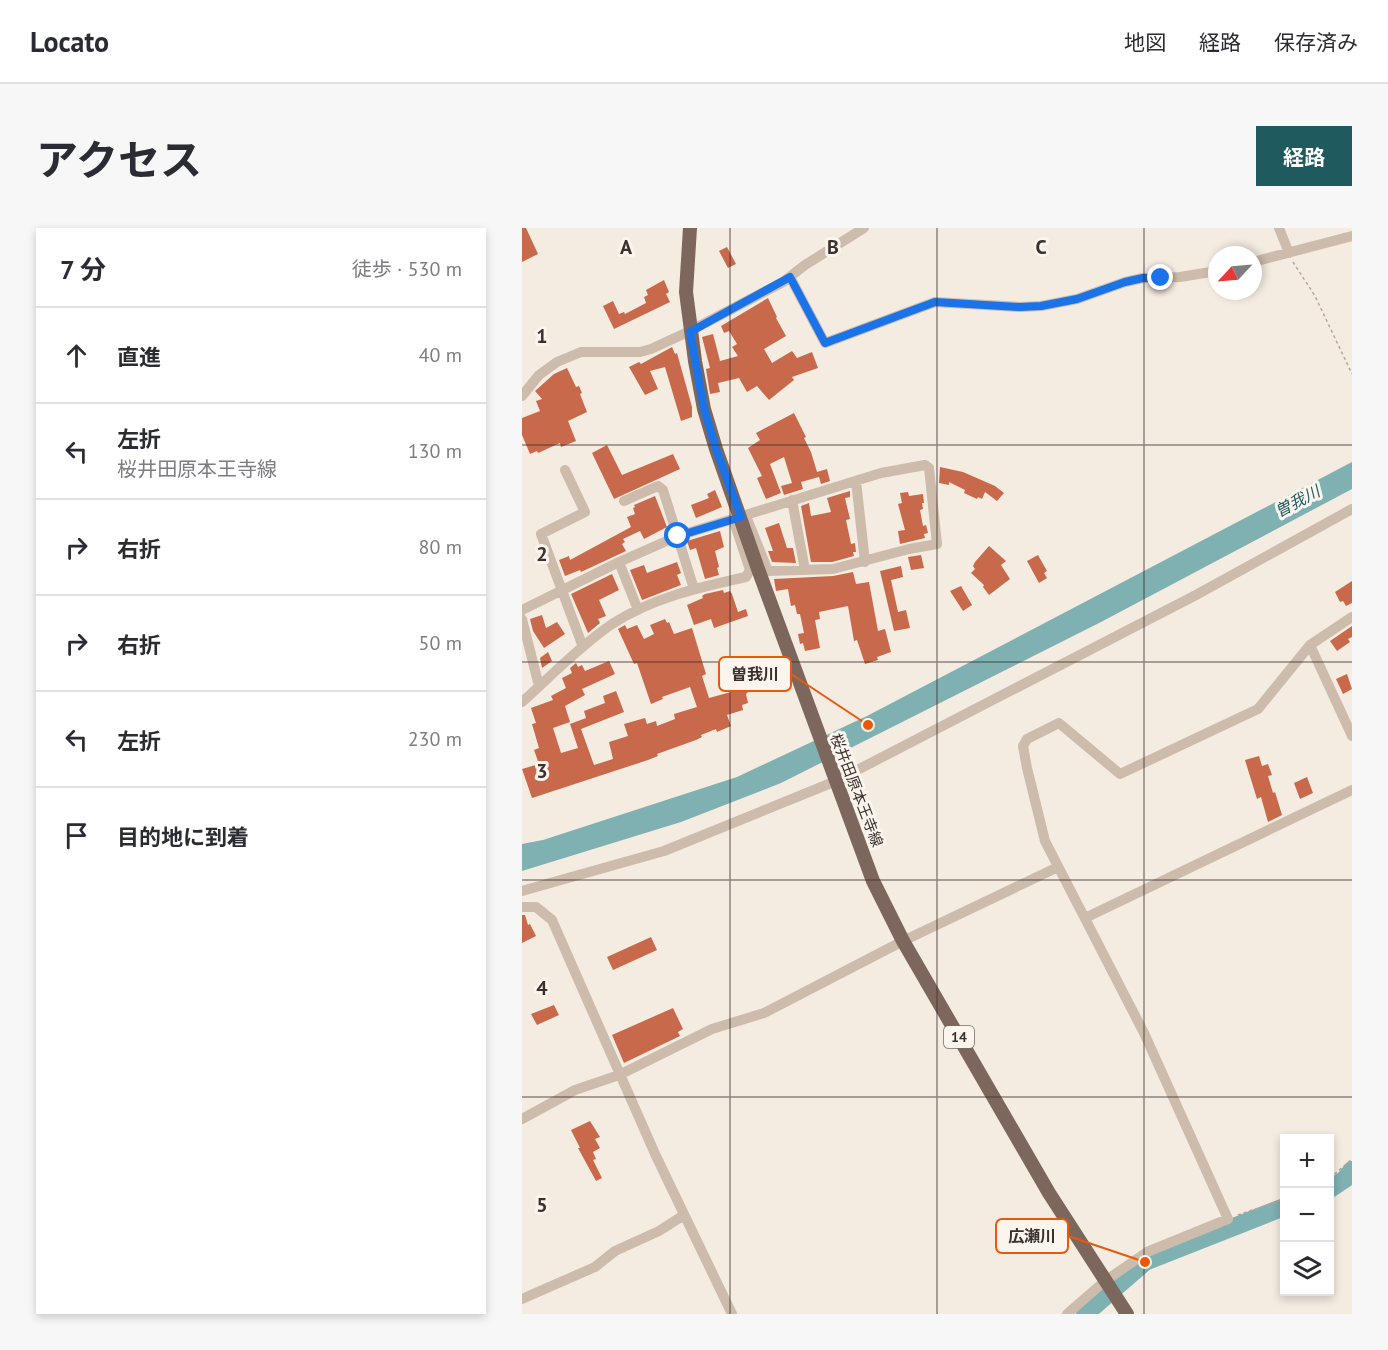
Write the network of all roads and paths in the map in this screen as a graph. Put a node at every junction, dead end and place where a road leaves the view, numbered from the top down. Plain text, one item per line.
1 (690, 228) edge
2 (864, 228) edge
3 (1279, 228) edge
4 (1352, 236) edge
5 (1289, 253) junction
6 (1262, 260) edge
7 (1208, 272) edge
8 (790, 277) junction
9 (690, 332) junction
10 (1352, 374) edge
11 (522, 396) edge
12 (565, 470) dead end
13 (856, 481) junction
14 (792, 500) junction
15 (624, 501) dead end
16 (1352, 509) edge
17 (737, 518) junction
18 (678, 536) junction
19 (619, 562) junction
20 (865, 562) junction
21 (805, 570) junction
22 (694, 589) junction
23 (561, 590) junction
24 (522, 610) edge
25 (638, 610) junction
26 (1352, 617) edge
27 (522, 618) edge
28 (1310, 645) junction
29 (583, 647) junction
30 (539, 686) junction
31 (522, 702) edge
32 (1352, 736) edge
33 (836, 779) junction
34 (1352, 790) edge
35 (1058, 867) junction
36 (522, 891) edge
37 (522, 907) edge
38 (1085, 918) junction
39 (903, 941) junction
40 (619, 1074) junction
41 (522, 1119) edge
42 (1352, 1159) edge
43 (1334, 1174) edge
44 (1280, 1200) edge
45 (684, 1215) junction
46 (1228, 1219) junction
47 (1106, 1283) junction
48 (522, 1299) edge
49 (732, 1314) edge
50 (1067, 1314) edge
51 (1127, 1314) edge

1 - 9 main road, 桜井田原本王寺線 / 14
2 - 8 street
3 - 5 street
4 - 5 street
5 - 6 street
5 - 10 path
7 - 8 street
8 - 9 street
9 - 11 street
9 - 17 main road, 桜井田原本王寺線 / 14
12 - 23 street
13 - 14 street
13 - 20 street
13 - 20 street
14 - 17 street
14 - 21 street
15 - 18 street
16 - 33 street
17 - 18 street
17 - 21 street
17 - 22 street
17 - 33 main road, 桜井田原本王寺線 / 14
18 - 19 street
18 - 22 street
19 - 23 street
19 - 25 street
20 - 21 street
22 - 25 street
23 - 24 street
23 - 29 street
25 - 29 street
26 - 28 street
27 - 30 street
28 - 32 street
28 - 35 street
29 - 30 street
30 - 31 street
33 - 36 street
33 - 39 main road, 桜井田原本王寺線 / 14
34 - 38 street
35 - 38 street
35 - 39 street
37 - 40 street
38 - 46 street
39 - 40 street
39 - 47 main road, 桜井田原本王寺線 / 14
40 - 41 street
40 - 45 street
42 - 43 path
44 - 46 path
45 - 48 street
45 - 49 street
46 - 47 street
47 - 50 street
47 - 51 main road, 桜井田原本王寺線 / 14

